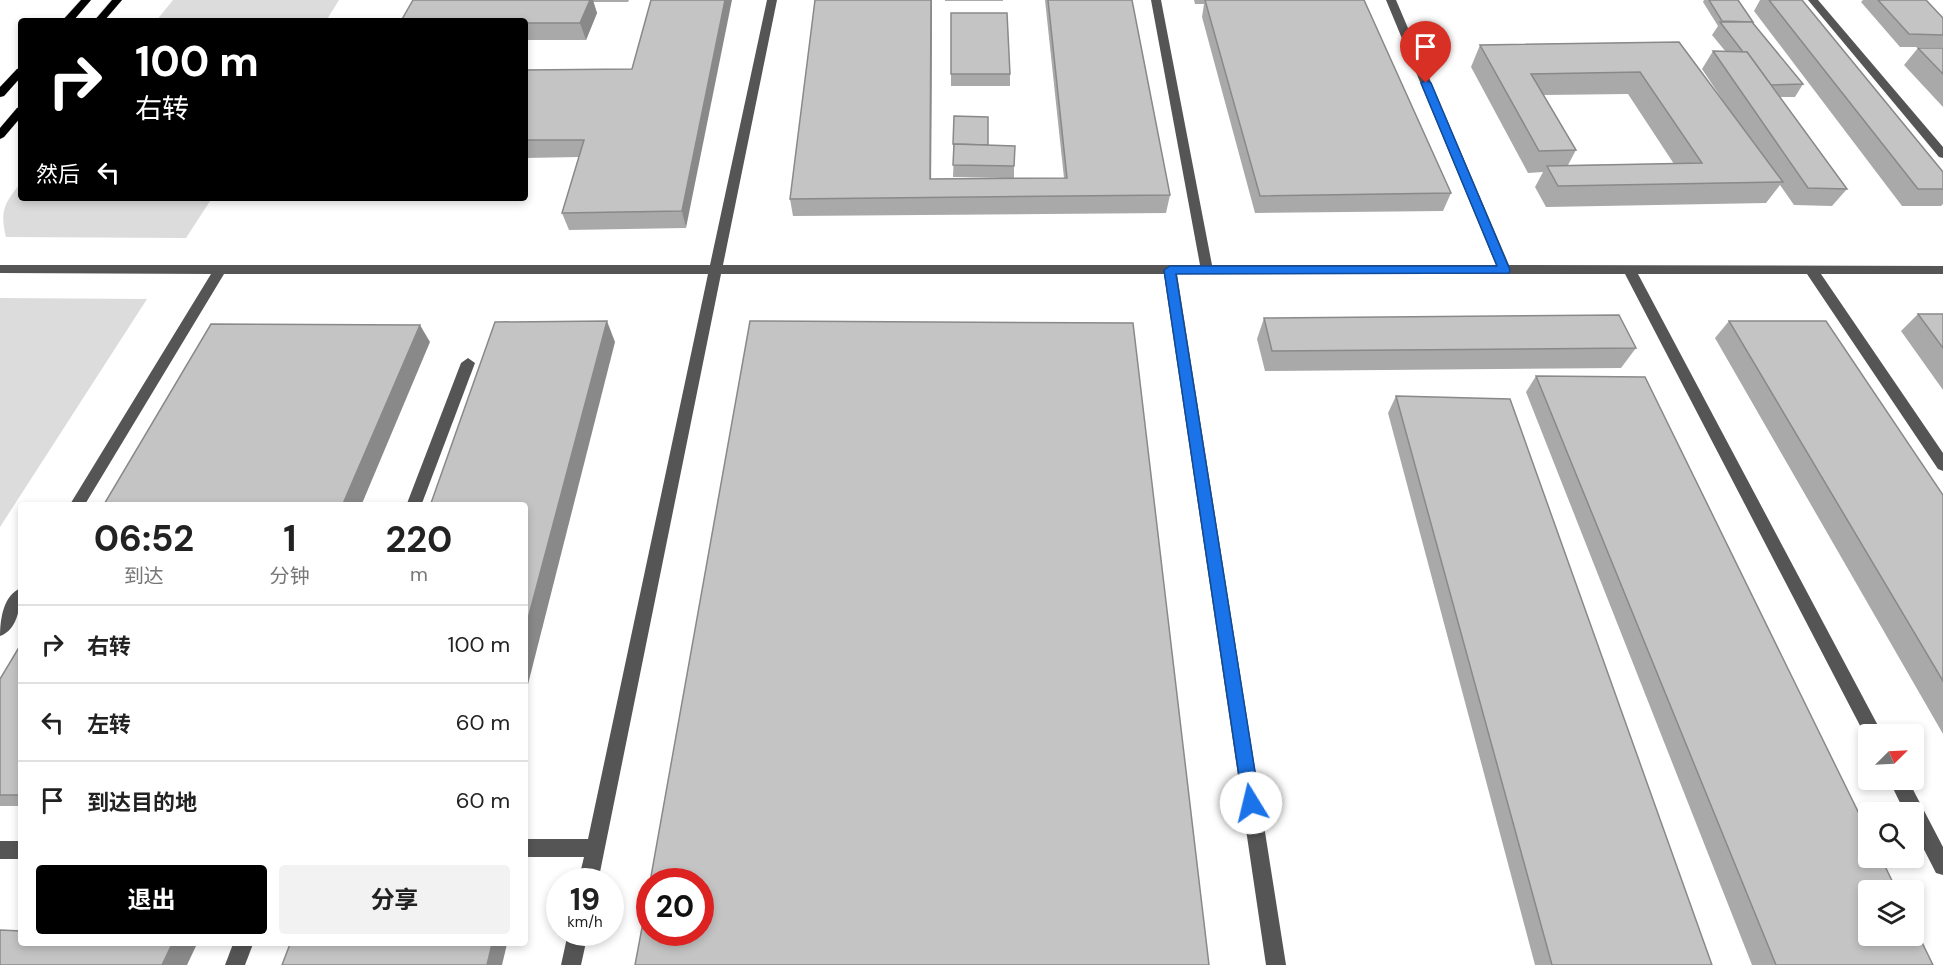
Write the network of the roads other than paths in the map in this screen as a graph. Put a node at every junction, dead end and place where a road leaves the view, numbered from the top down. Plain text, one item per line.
1 (86, 0) edge
2 (117, 0) edge
3 (772, 0) edge
4 (1156, 0) edge
5 (1391, 0) edge
6 (1813, 0) edge
7 (70, 18) edge
8 (102, 18) edge
9 (18, 74) edge
10 (0, 94) edge
11 (18, 114) edge
12 (0, 135) edge
13 (1943, 154) edge
14 (0, 269) edge
15 (220, 270) junction
16 (1170, 270) junction
17 (1207, 270) junction
18 (1505, 270) junction
19 (1629, 270) junction
20 (1811, 270) junction
21 (1943, 270) edge
22 (716, 271) junction
23 (468, 363) dead end
24 (1943, 465) edge
25 (78, 502) edge
26 (415, 502) edge
27 (18, 600) edge
28 (0, 629) edge
29 (1868, 724) edge
30 (1903, 790) edge
31 (528, 848) edge
32 (595, 848) junction
33 (0, 850) edge
34 (18, 850) edge
35 (1943, 866) edge
36 (591, 868) edge
37 (242, 946) edge
38 (575, 946) edge
39 (235, 965) edge
40 (571, 965) edge
41 (1276, 965) edge

1 - 7 main road
2 - 8 main road
3 - 22 lane
4 - 17 lane
5 - 18 lane
6 - 13 lane
9 - 10 main road
11 - 12 main road
14 - 15 lane
15 - 22 lane
15 - 25 lane
16 - 17 lane
16 - 22 lane
16 - 41 lane
17 - 18 lane
18 - 19 lane
19 - 20 lane
19 - 29 lane
20 - 21 lane
20 - 24 lane
22 - 32 lane
23 - 26 lane
27 - 28 lane
30 - 35 lane
31 - 32 lane
32 - 36 lane
33 - 34 lane
37 - 39 lane
38 - 40 lane

